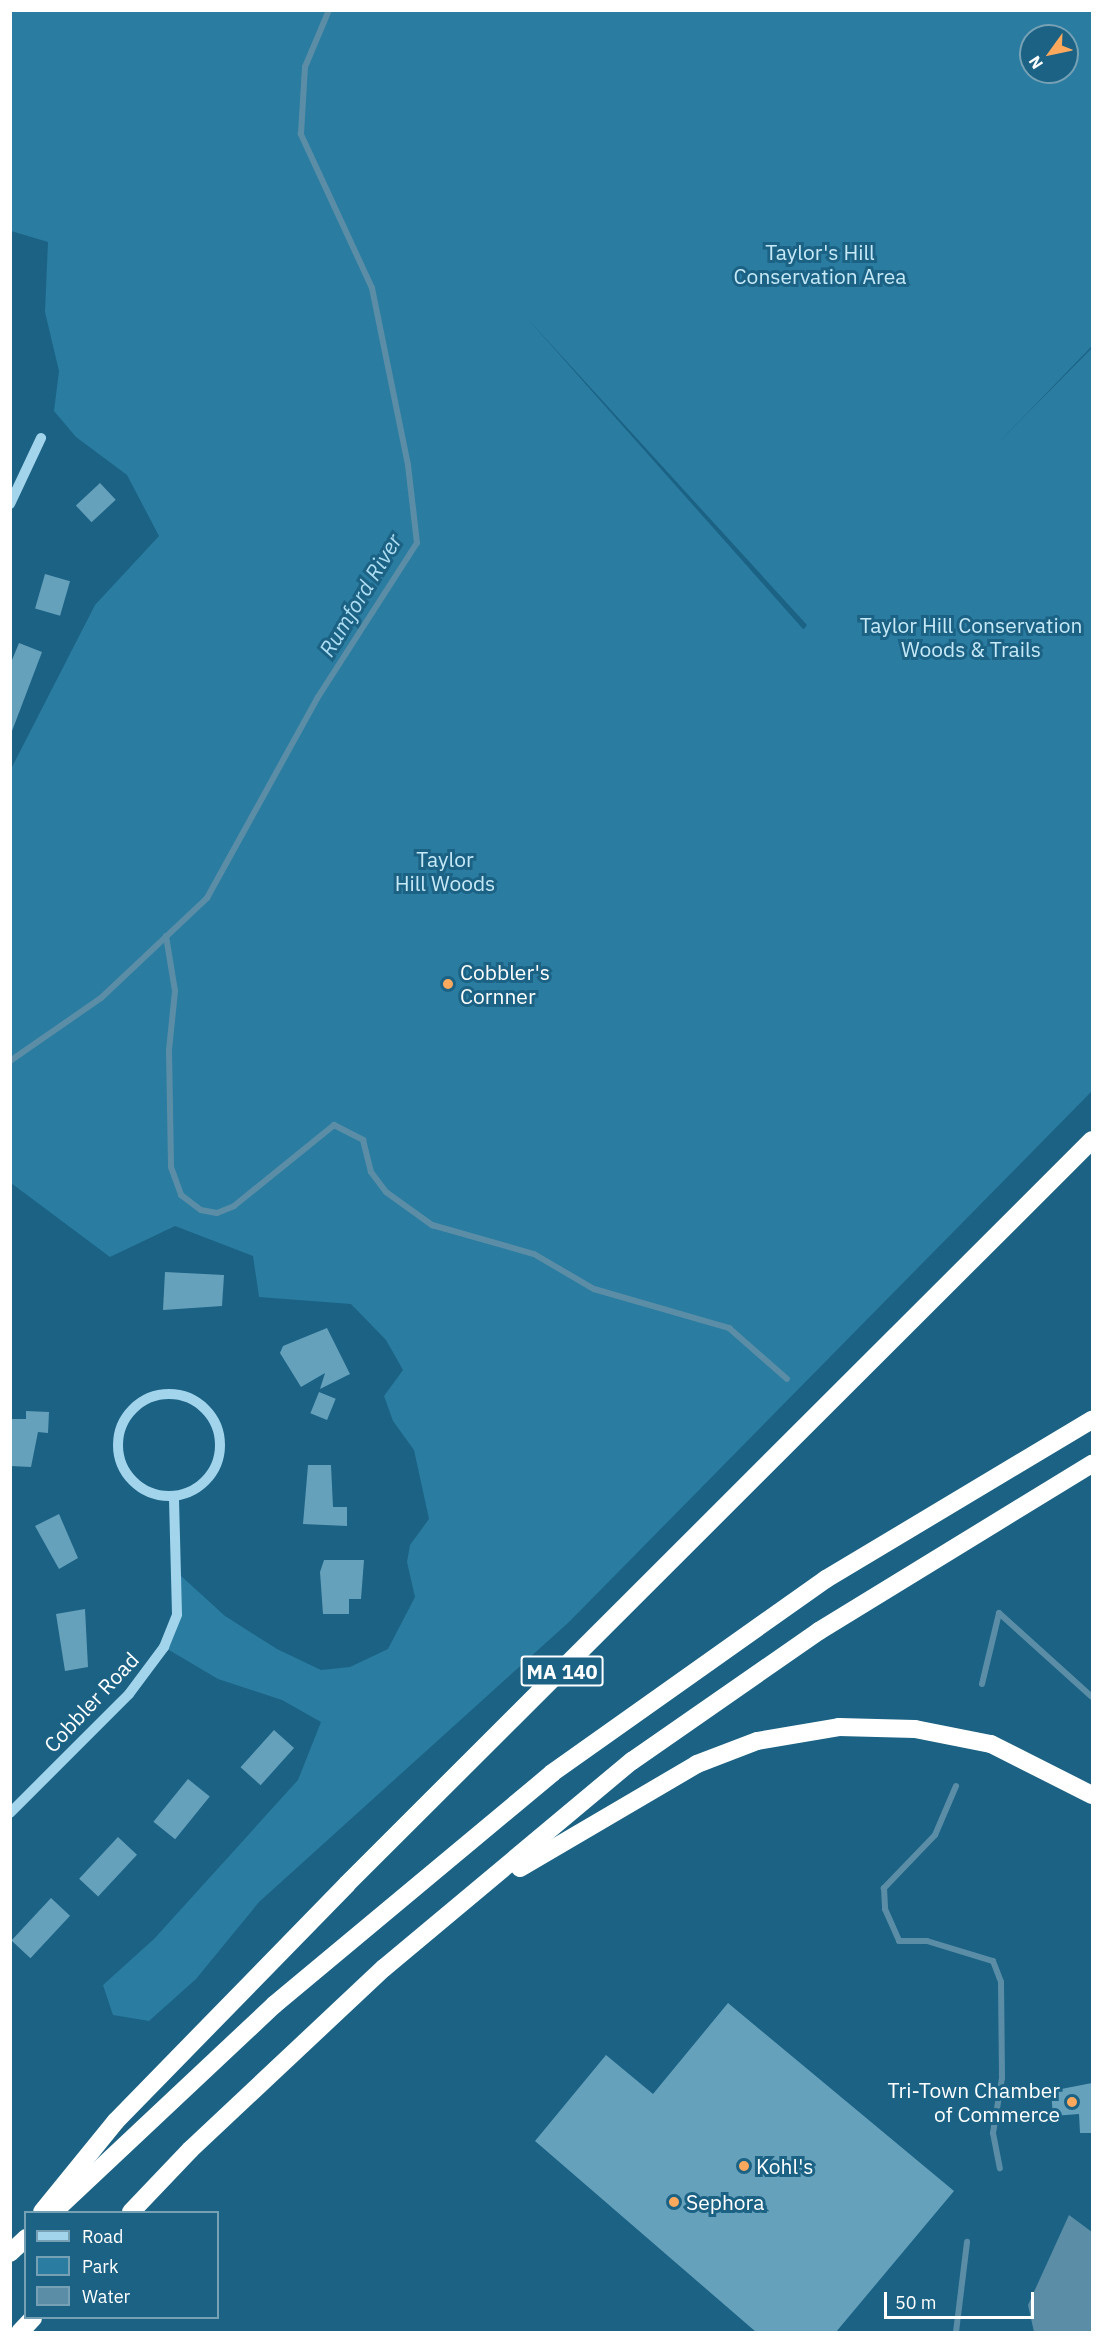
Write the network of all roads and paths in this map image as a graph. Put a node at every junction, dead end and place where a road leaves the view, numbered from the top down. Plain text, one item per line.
1 (41, 438) dead end
2 (10, 504) edge
3 (1092, 1140) edge
4 (1092, 1420) edge
5 (1092, 1464) edge
6 (174, 1496) junction
7 (1092, 1795) edge
8 (10, 1813) edge
9 (446, 1917) junction
10 (43, 2211) edge
11 (53, 2211) edge
12 (132, 2211) edge
13 (32, 2319) edge
14 (20, 2332) edge

1 - 2 street
3 - 10 highway, MA 140
4 - 11 highway
5 - 9 highway
6 - 6 street
6 - 8 street, Cobbler Road
7 - 9 highway
9 - 12 highway
13 - 14 highway

